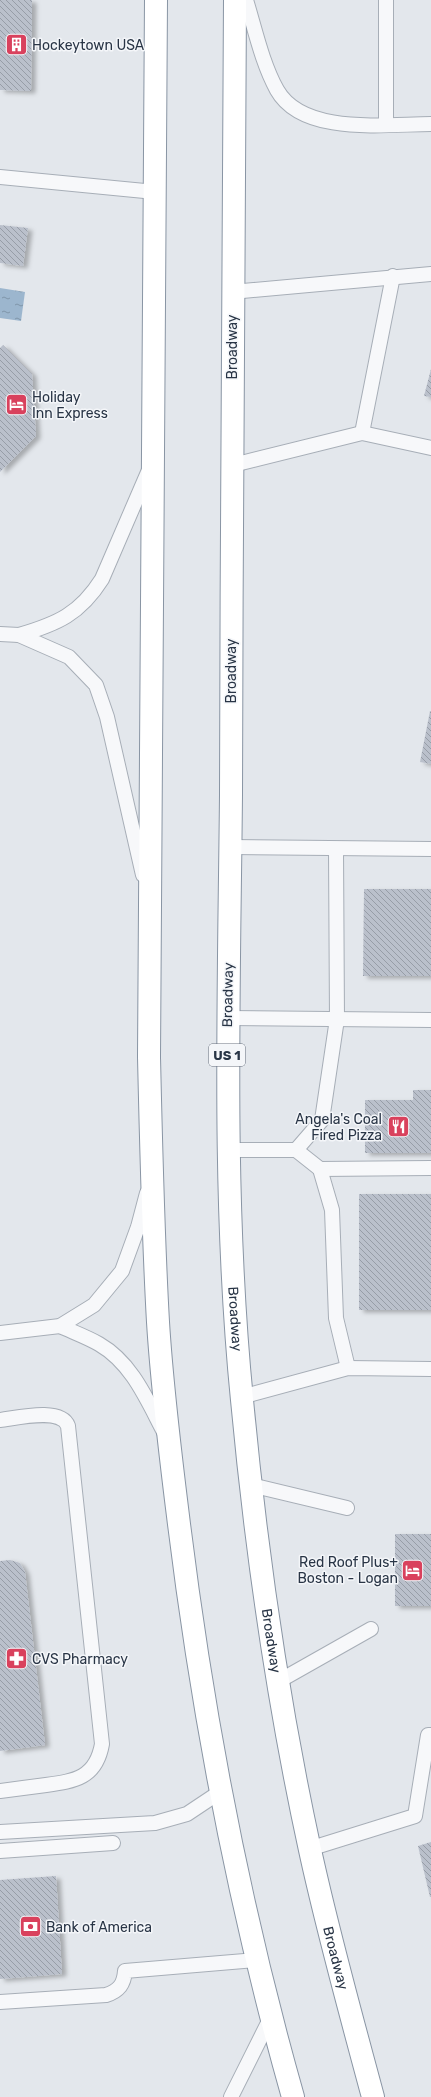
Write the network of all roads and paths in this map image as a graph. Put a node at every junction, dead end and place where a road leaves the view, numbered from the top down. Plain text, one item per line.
1 (156, 0) edge
2 (235, 0) edge
3 (246, 0) edge
4 (386, 0) edge
5 (386, 124) junction
6 (431, 124) edge
7 (0, 177) edge
8 (155, 192) junction
9 (431, 274) edge
10 (393, 276) junction
11 (232, 292) junction
12 (362, 433) junction
13 (431, 448) edge
14 (154, 461) junction
15 (233, 465) junction
16 (0, 634) edge
17 (19, 635) junction
18 (230, 848) junction
19 (336, 849) junction
20 (431, 849) edge
21 (151, 910) junction
22 (227, 1018) junction
23 (337, 1019) junction
24 (431, 1020) edge
25 (228, 1150) junction
26 (296, 1150) junction
27 (320, 1168) junction
28 (431, 1168) edge
29 (151, 1175) junction
30 (60, 1326) junction
31 (0, 1333) edge
32 (348, 1368) junction
33 (431, 1369) edge
34 (241, 1397) junction
35 (0, 1420) edge
36 (169, 1440) junction
37 (251, 1485) junction
38 (347, 1508) dead end
39 (371, 1629) dead end
40 (279, 1681) junction
41 (431, 1735) edge
42 (0, 1791) edge
43 (220, 1792) junction
44 (0, 1832) edge
45 (114, 1843) dead end
46 (309, 1849) junction
47 (0, 1851) edge
48 (257, 1960) junction
49 (0, 2002) edge
50 (271, 2017) junction
51 (231, 2097) edge
52 (293, 2097) edge
53 (373, 2097) edge

1 - 8 highway
2 - 11 highway, Broadway / US 1
3 - 5 lane
4 - 5 lane
5 - 6 lane
7 - 8 lane
8 - 14 highway
9 - 10 lane
10 - 11 lane
10 - 12 lane
11 - 15 highway, Broadway / US 1
12 - 13 lane
12 - 15 lane
14 - 17 lane
14 - 21 highway
15 - 18 highway, Broadway / US 1
16 - 17 lane
17 - 21 lane
18 - 19 lane
18 - 22 highway, Broadway / US 1
19 - 20 lane
19 - 23 lane
21 - 29 highway
22 - 23 lane
22 - 25 highway, Broadway / US 1
23 - 24 lane
23 - 26 lane
25 - 26 lane
25 - 34 highway, Broadway / US 1
26 - 27 lane
27 - 28 lane
27 - 32 lane
29 - 30 lane
29 - 36 highway
30 - 31 lane
30 - 36 lane
32 - 33 lane
32 - 34 lane
34 - 37 highway, Broadway / US 1
35 - 42 lane
36 - 43 highway
37 - 38 lane
37 - 40 highway, Broadway / US 1
39 - 40 lane
40 - 46 highway, Broadway / US 1
41 - 46 lane
43 - 44 lane
43 - 48 highway
45 - 47 lane
46 - 53 highway, Broadway / US 1
48 - 49 lane
48 - 50 highway
50 - 51 lane
50 - 52 highway

